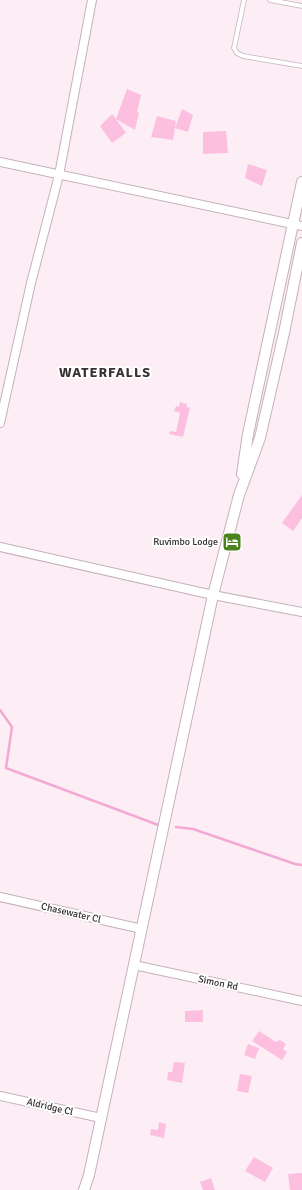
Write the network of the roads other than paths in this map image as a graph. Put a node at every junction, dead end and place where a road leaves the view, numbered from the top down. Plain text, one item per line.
1 (92, 0) edge
2 (244, 0) edge
3 (270, 0) edge
4 (302, 6) edge
5 (302, 66) edge
6 (0, 162) edge
7 (59, 175) junction
8 (302, 182) edge
9 (297, 225) edge
10 (302, 247) edge
11 (0, 423) edge
12 (239, 495) junction
13 (0, 547) edge
14 (214, 595) junction
15 (302, 612) edge
16 (0, 897) edge
17 (142, 929) junction
18 (134, 965) junction
19 (302, 1001) edge
20 (0, 1096) edge
21 (101, 1118) junction
22 (90, 1175) junction
23 (84, 1190) edge
24 (91, 1190) edge

1 - 7 street
2 - 5 lane
3 - 4 lane
6 - 7 street
7 - 9 street
7 - 11 street
8 - 9 street
9 - 12 street
10 - 12 street
12 - 14 street
13 - 14 street
14 - 15 street
14 - 17 street
16 - 17 street, Chasewater Cl
17 - 18 street
18 - 19 street, Simon Rd
18 - 21 street
20 - 21 street, Aldridge Cl
21 - 22 street
22 - 23 street
22 - 24 street

